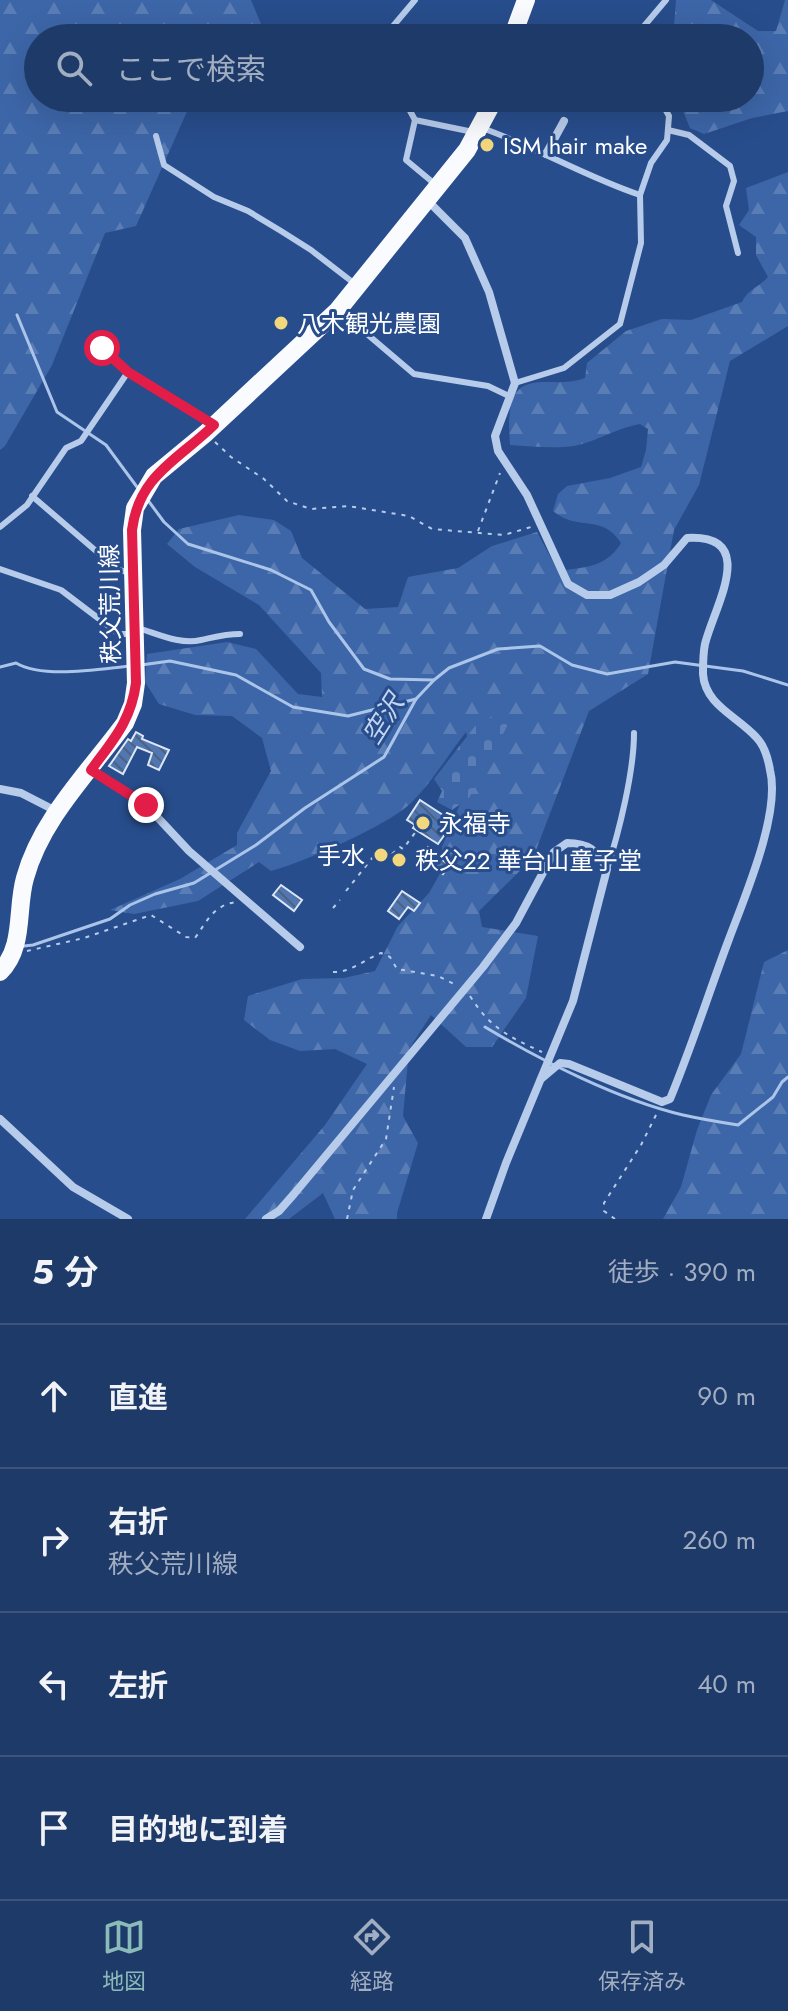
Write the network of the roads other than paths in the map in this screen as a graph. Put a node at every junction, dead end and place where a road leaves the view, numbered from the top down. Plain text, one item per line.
1 (415, 0) edge
2 (526, 0) edge
3 (666, 0) edge
4 (395, 24) edge
5 (517, 24) edge
6 (644, 24) edge
7 (411, 112) edge
8 (488, 112) edge
9 (667, 112) edge
10 (415, 120) junction
11 (564, 121) dead end
12 (668, 130) junction
13 (479, 131) junction
14 (156, 136) dead end
15 (546, 154) junction
16 (432, 193) junction
17 (640, 195) junction
18 (738, 253) dead end
19 (357, 286) junction
20 (338, 310) junction
21 (102, 348) dead end
22 (128, 372) junction
23 (515, 383) junction
24 (509, 396) junction
25 (210, 429) junction
26 (32, 496) junction
27 (0, 527) edge
28 (0, 569) edge
29 (134, 576) junction
30 (135, 630) junction
31 (240, 634) dead end
32 (634, 733) dead end
33 (91, 770) junction
34 (0, 789) edge
35 (57, 812) junction
36 (607, 869) junction
37 (300, 947) dead end
38 (0, 972) edge
39 (541, 1079) junction
40 (0, 1119) edge
41 (128, 1219) edge
42 (266, 1219) edge
43 (486, 1219) edge

1 - 4 lane
2 - 5 main road
3 - 6 lane
7 - 10 lane
8 - 13 main road, 秩父荒川線
9 - 12 lane
10 - 13 lane
10 - 16 lane
11 - 15 street
12 - 17 lane
12 - 18 lane
13 - 15 lane
13 - 16 main road, 秩父荒川線
14 - 19 lane
15 - 17 lane
16 - 19 main road, 秩父荒川線
16 - 23 street
17 - 23 lane
19 - 20 main road, 秩父荒川線
20 - 24 lane
20 - 25 main road, 秩父荒川線
21 - 22 lane
22 - 25 lane
22 - 26 lane
23 - 24 street
24 - 39 street
25 - 29 main road, 秩父荒川線
26 - 27 lane
26 - 29 lane
28 - 30 lane
29 - 30 main road, 秩父荒川線
30 - 31 lane
30 - 33 main road, 秩父荒川線
32 - 36 lane
33 - 35 main road, 秩父荒川線
33 - 37 street
34 - 35 street
35 - 38 main road, 秩父荒川線
36 - 39 street
36 - 42 street
39 - 43 street
40 - 41 street

